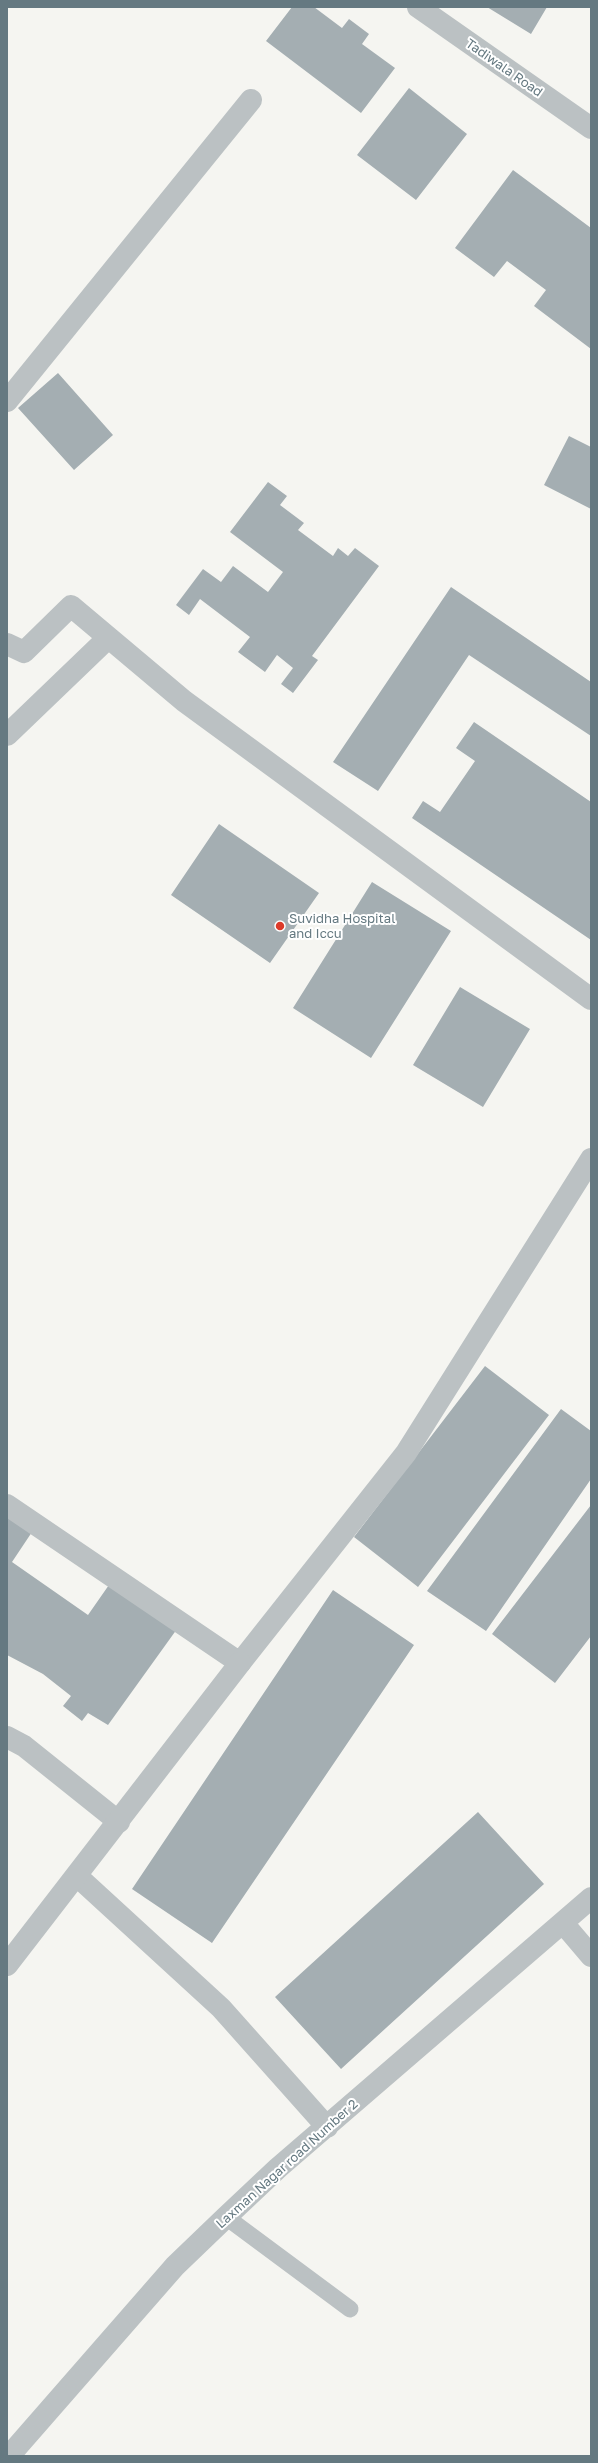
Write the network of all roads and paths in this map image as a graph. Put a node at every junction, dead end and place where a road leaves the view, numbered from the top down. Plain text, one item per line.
1 (425, 9) edge
2 (251, 100) dead end
3 (591, 128) edge
4 (7, 401) edge
5 (108, 638) junction
6 (7, 644) edge
7 (7, 735) edge
8 (591, 998) edge
9 (591, 1159) edge
10 (7, 1505) edge
11 (240, 1663) junction
12 (7, 1737) edge
13 (119, 1822) junction
14 (77, 1876) junction
15 (591, 1898) edge
16 (563, 1923) junction
17 (591, 1956) edge
18 (7, 1965) edge
19 (326, 2127) junction
20 (226, 2217) junction
21 (350, 2309) dead end
22 (9, 2456) edge

1 - 3 street, Tadiwala Road
2 - 4 street
5 - 6 street
5 - 7 street
5 - 8 street
9 - 11 street
10 - 11 street
11 - 13 street
12 - 13 street
13 - 14 street
14 - 18 street
14 - 19 street
15 - 16 street, Laxman Nagar road Number 2
16 - 17 street
16 - 19 street, Laxman Nagar road Number 2
19 - 20 street, Laxman Nagar road Number 2
20 - 21 lane
20 - 22 street, Laxman Nagar road Number 2

